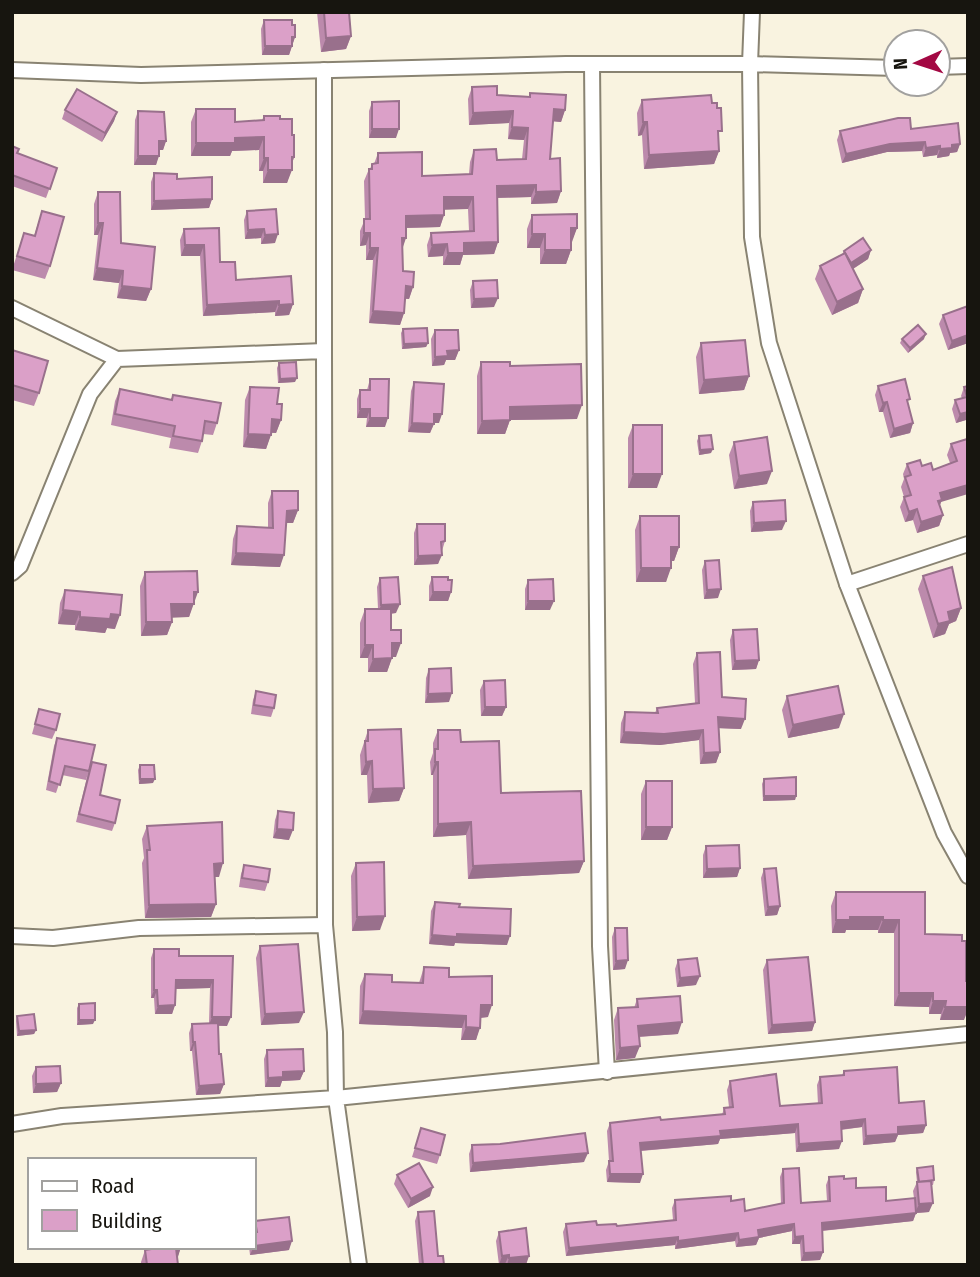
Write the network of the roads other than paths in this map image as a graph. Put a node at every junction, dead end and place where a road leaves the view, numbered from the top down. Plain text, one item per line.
1 (752, 12) edge
2 (592, 64) junction
3 (750, 64) junction
4 (882, 68) edge
5 (12, 70) edge
6 (324, 70) junction
7 (12, 308) edge
8 (324, 351) junction
9 (117, 359) junction
10 (968, 544) edge
11 (12, 573) edge
12 (847, 584) junction
13 (968, 876) edge
14 (325, 925) junction
15 (12, 936) edge
16 (968, 1034) edge
17 (607, 1072) junction
18 (336, 1098) junction
19 (12, 1124) edge
20 (359, 1265) edge

1 - 3 street
2 - 3 street
2 - 6 street
2 - 17 street
3 - 4 street
3 - 12 street
5 - 6 street
6 - 8 street
7 - 9 street
8 - 9 street
8 - 14 street
9 - 11 street
10 - 12 street
12 - 13 street
14 - 15 street
14 - 18 street
16 - 17 street
17 - 18 street
18 - 19 street
18 - 20 street

